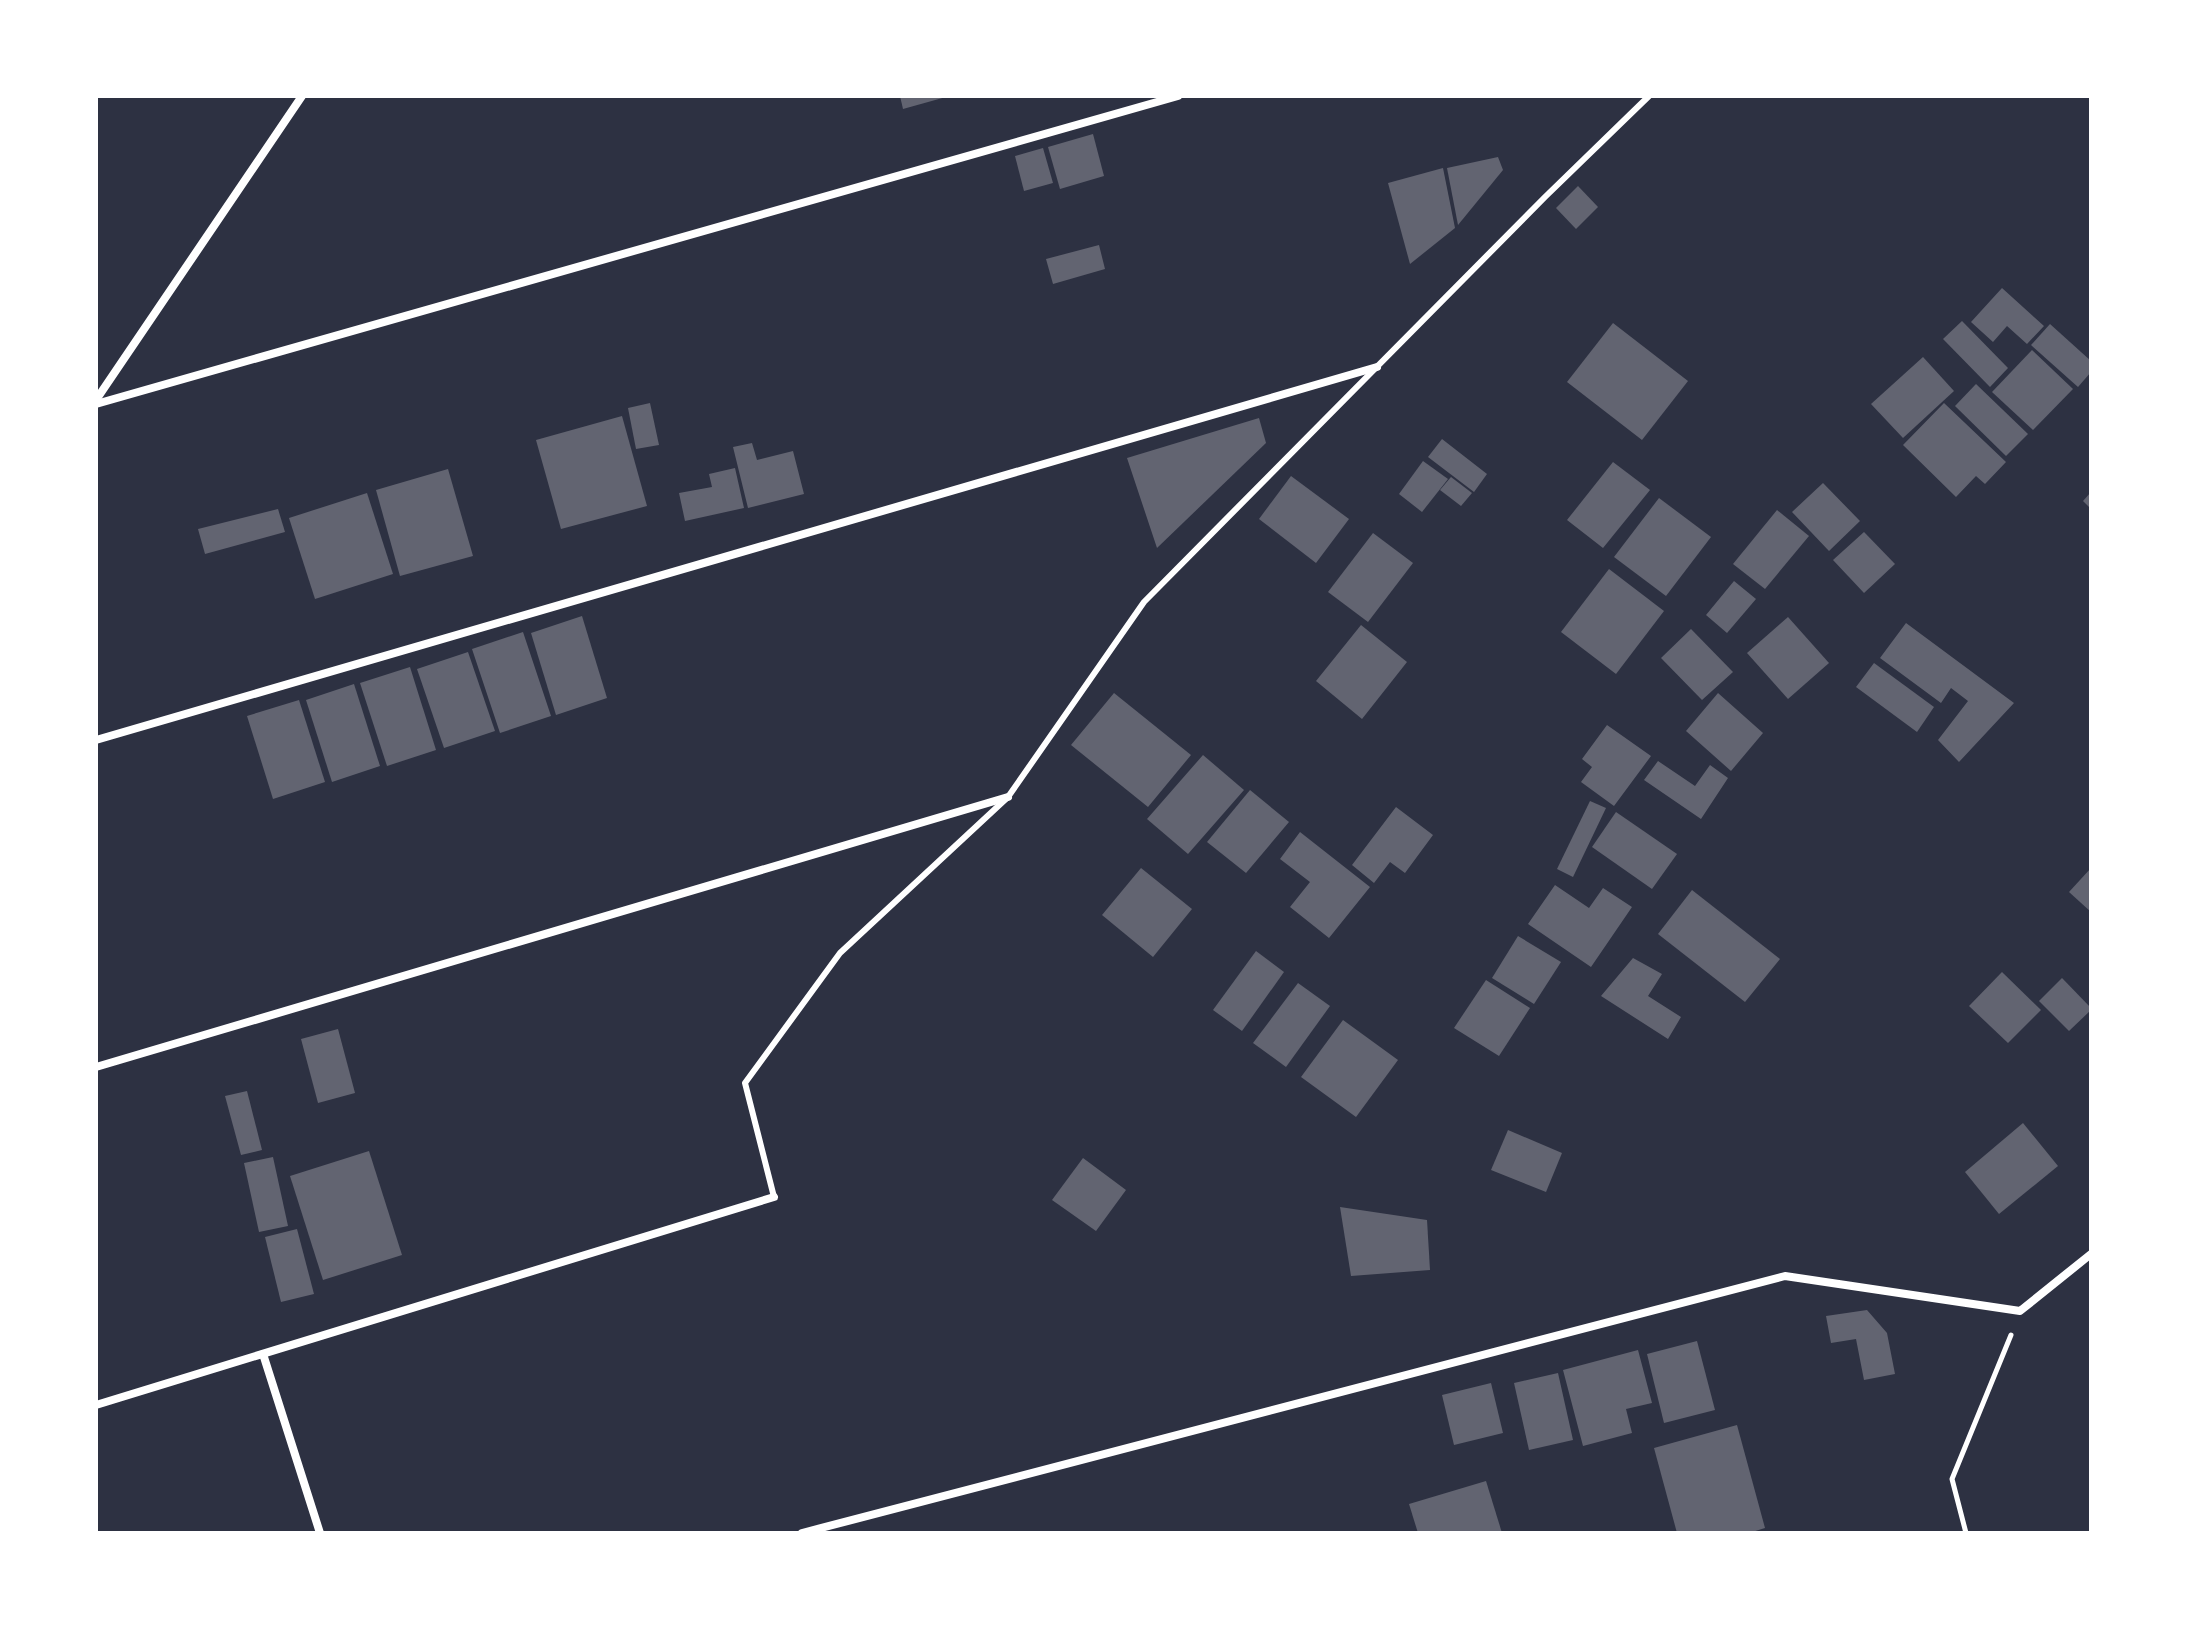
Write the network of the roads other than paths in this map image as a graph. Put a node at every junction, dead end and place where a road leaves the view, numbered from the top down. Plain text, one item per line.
1 (302, 96) edge
2 (1178, 96) edge
3 (1649, 96) edge
4 (1377, 367) junction
5 (96, 402) edge
6 (96, 740) edge
7 (1008, 797) junction
8 (96, 1067) edge
9 (774, 1197) joint
10 (2091, 1254) edge
11 (263, 1354) junction
12 (96, 1405) edge
13 (320, 1533) edge
14 (802, 1533) edge

1 - 5 street
2 - 5 street
3 - 4 lane
4 - 6 street
4 - 7 lane
7 - 8 street
7 - 9 lane
9 - 11 street
10 - 14 street
11 - 12 street
11 - 13 street

